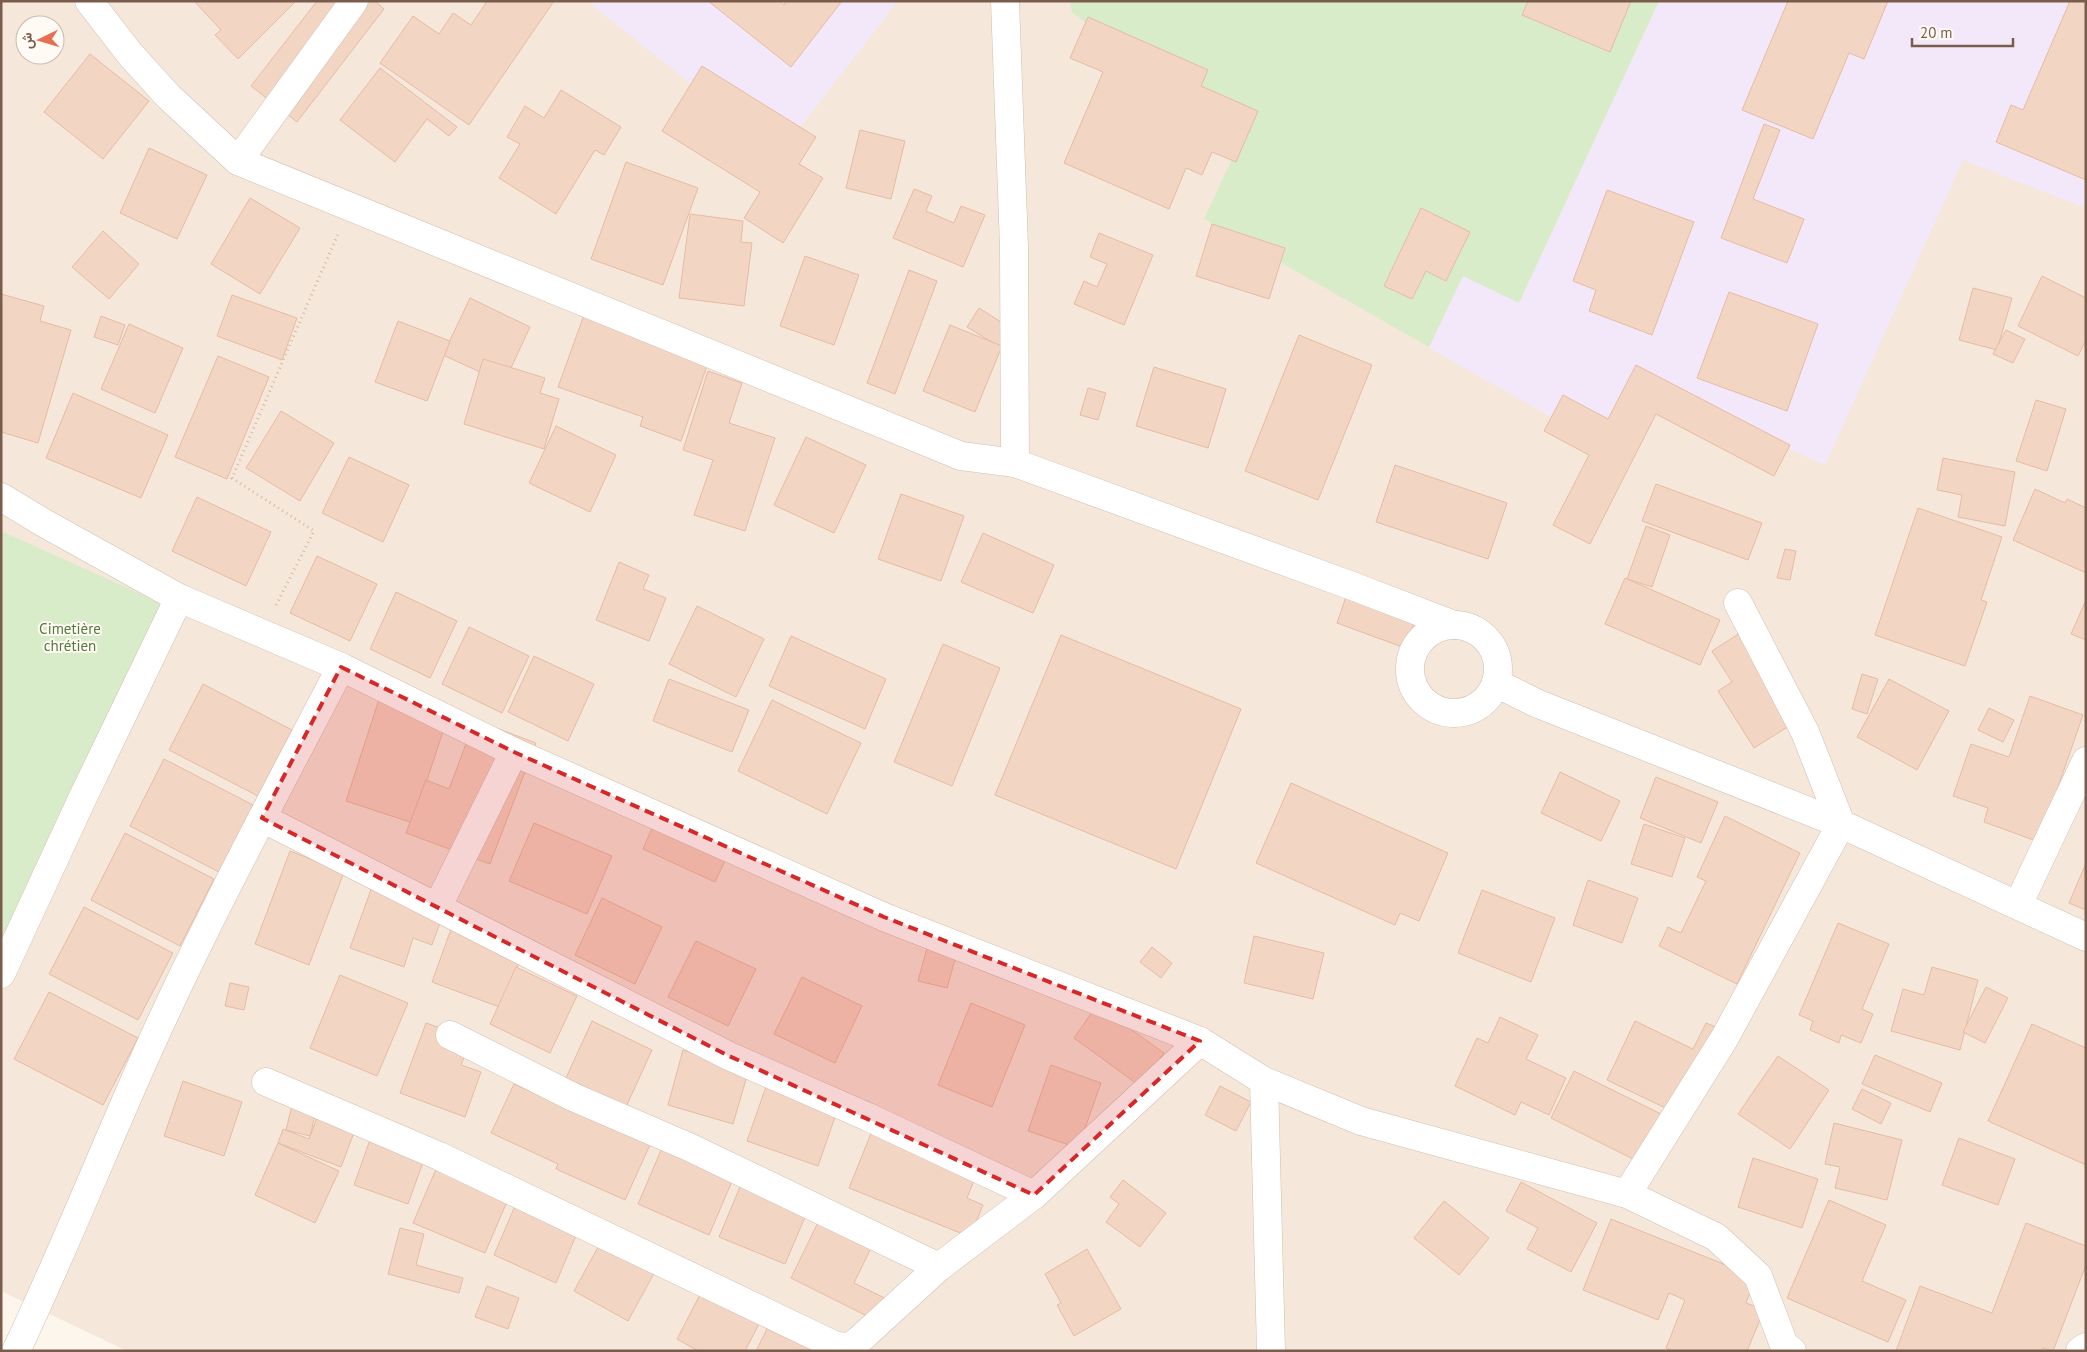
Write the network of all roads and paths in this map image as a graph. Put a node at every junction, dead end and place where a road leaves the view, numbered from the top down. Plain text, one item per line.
1 (89, 1) edge
2 (354, 1) edge
3 (1005, 1) edge
4 (238, 161) junction
5 (350, 208) junction
6 (1015, 463) junction
7 (1, 497) edge
8 (179, 598) junction
9 (1738, 603) dead end
10 (1454, 625) junction
11 (263, 632) junction
12 (341, 667) junction
13 (1496, 683) junction
14 (514, 752) junction
15 (2086, 761) edge
16 (262, 818) junction
17 (1841, 824) junction
18 (2018, 905) junction
19 (438, 906) junction
20 (2086, 937) edge
21 (1, 974) edge
22 (450, 1035) dead end
23 (1200, 1041) junction
24 (1264, 1081) junction
25 (266, 1082) dead end
26 (1627, 1194) junction
27 (1034, 1195) junction
28 (940, 1267) junction
29 (2086, 1347) edge
30 (1785, 1349) edge
31 (16, 1351) edge
32 (1271, 1351) edge
33 (2080, 1351) edge

1 - 4 street
2 - 4 street
3 - 6 street
4 - 5 street
5 - 6 street
5 - 11 path
6 - 10 street
7 - 8 street
8 - 11 street
8 - 21 street
9 - 17 street
10 - 13 street
10 - 13 street
11 - 12 street
12 - 14 street
12 - 16 street
13 - 17 street
14 - 19 street
14 - 23 street
15 - 18 street
16 - 19 street
16 - 31 street
17 - 18 street
17 - 26 street
18 - 20 street
19 - 27 street
22 - 28 street
23 - 24 street
23 - 27 street
24 - 26 street
24 - 32 street
25 - 28 street
26 - 30 street
27 - 28 street
29 - 33 street

